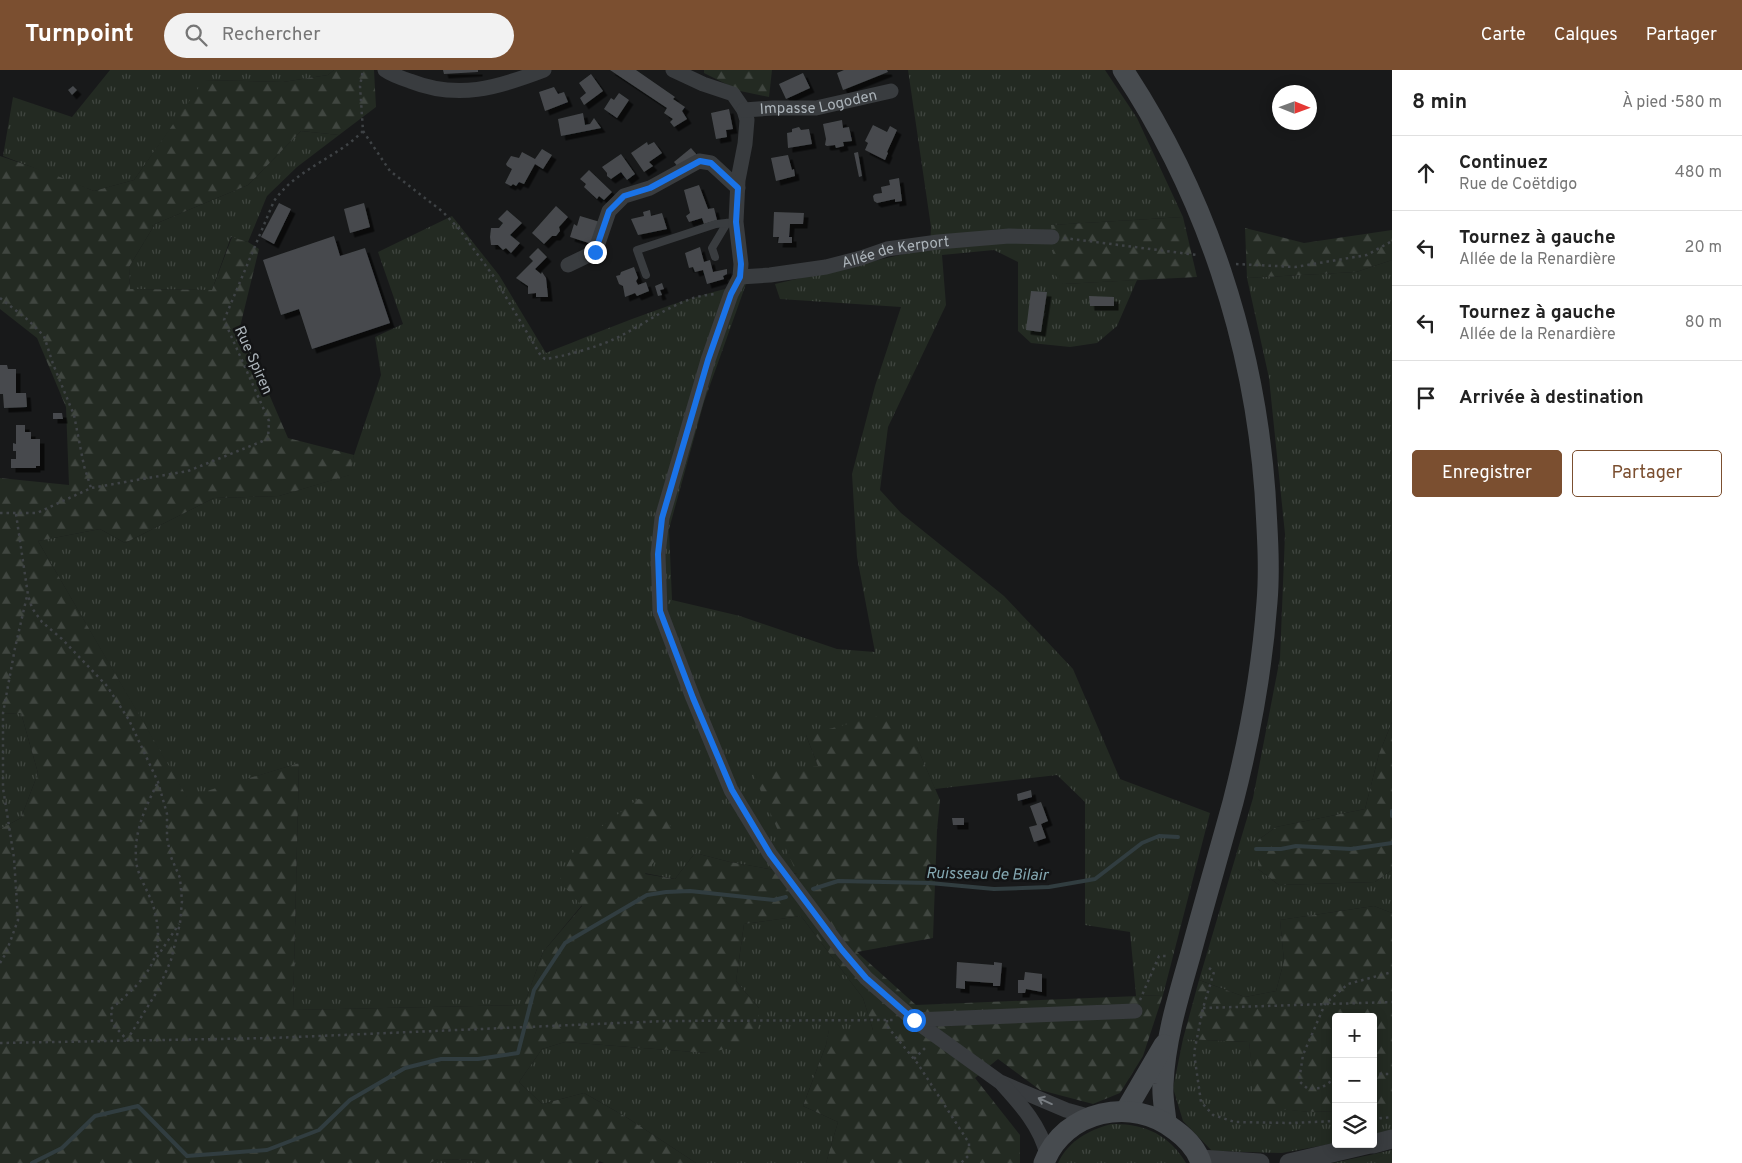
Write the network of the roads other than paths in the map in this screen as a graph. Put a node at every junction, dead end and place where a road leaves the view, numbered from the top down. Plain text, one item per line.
1 (385, 70) edge
2 (544, 70) edge
3 (673, 70) edge
4 (1122, 70) edge
5 (891, 91) dead end
6 (744, 110) junction
7 (738, 188) junction
8 (732, 223) junction
9 (1052, 237) road end
10 (715, 257) dead end
11 (568, 265) dead end
12 (646, 275) dead end
13 (740, 277) junction
14 (1135, 1011) road end
15 (914, 1020) junction
16 (1167, 1038) junction
17 (1000, 1082) junction
18 (1126, 1110) junction
19 (1091, 1117) junction
20 (1166, 1122) junction
21 (1392, 1139) edge
22 (1377, 1143) edge
23 (1355, 1148) edge
24 (1045, 1159) edge
25 (1200, 1161) edge
26 (1260, 1163) edge
27 (1289, 1163) edge

1 - 2 street
3 - 6 street
4 - 16 main road
5 - 6 street, Impasse Logoden
6 - 7 street
7 - 8 street
7 - 11 street
8 - 10 lane
8 - 12 lane
8 - 13 street
9 - 13 street, Allée de Kerport
13 - 15 street
14 - 15 street
15 - 17 street
16 - 18 main road
16 - 20 main road
19 -> 17 street
17 - 24 street
18 - 19 main road
18 - 20 main road
19 - 24 main road
20 - 25 main road
21 - 22 street
23 - 27 street
25 - 26 street

